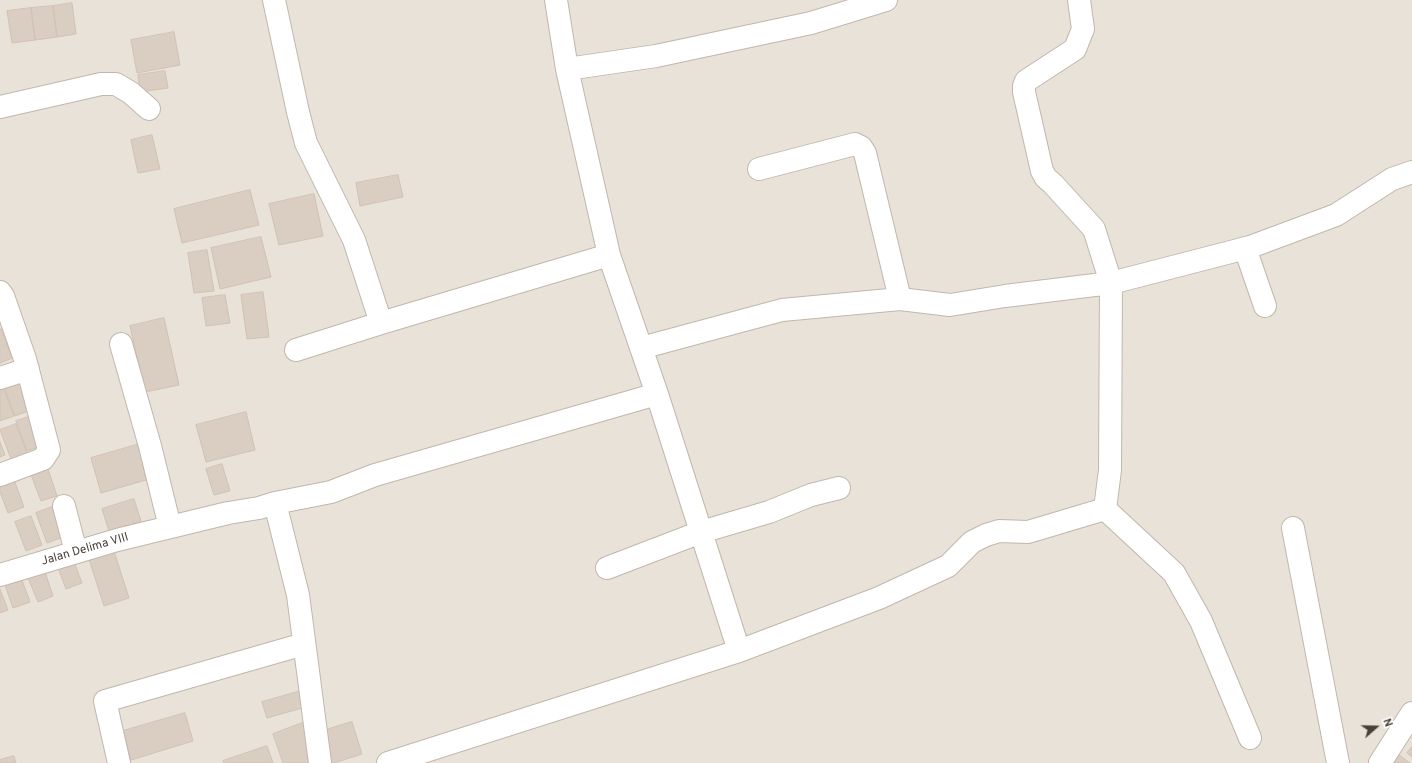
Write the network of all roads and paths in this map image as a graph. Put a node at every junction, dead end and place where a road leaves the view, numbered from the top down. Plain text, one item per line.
1 (274, 0) edge
2 (556, 0) edge
3 (886, 0) edge
4 (1079, 0) edge
5 (567, 69) junction
6 (0, 107) edge
7 (149, 109) dead end
8 (759, 169) dead end
9 (1412, 172) edge
10 (1245, 248) junction
11 (609, 255) junction
12 (1111, 283) junction
13 (0, 292) edge
14 (900, 299) junction
15 (1265, 306) dead end
16 (381, 323) junction
17 (121, 344) dead end
18 (641, 348) junction
19 (296, 350) dead end
20 (28, 369) junction
21 (0, 378) edge
22 (657, 394) junction
23 (0, 475) edge
24 (838, 488) dead end
25 (275, 504) junction
26 (64, 506) dead end
27 (1105, 509) junction
28 (170, 527) junction
29 (1293, 528) dead end
30 (701, 532) junction
31 (76, 552) junction
32 (607, 568) dead end
33 (0, 575) edge
34 (304, 644) junction
35 (739, 652) junction
36 (1412, 713) edge
37 (1250, 738) dead end
38 (119, 763) edge
39 (320, 763) edge
40 (388, 763) edge
41 (1338, 763) edge
42 (1380, 763) edge

1 - 16 street
2 - 5 street
3 - 5 street
4 - 12 street
5 - 11 street
6 - 7 street
8 - 14 street
9 - 10 street
10 - 12 street
10 - 15 street
11 - 16 street
11 - 18 street
12 - 14 street
12 - 27 street
13 - 20 street
14 - 18 street
16 - 19 street
17 - 28 street
18 - 22 street
20 - 21 street
20 - 23 street
22 - 25 street, Jalan Delima VIII
22 - 30 street
24 - 30 street
25 - 28 street, Jalan Delima VIII
25 - 34 street
26 - 31 street
27 - 35 street
27 - 37 street
28 - 31 street, Jalan Delima VIII
29 - 41 street
30 - 32 street
30 - 35 street
31 - 33 street, Jalan Delima VIII
34 - 38 street
34 - 39 street
35 - 40 street
36 - 42 street

